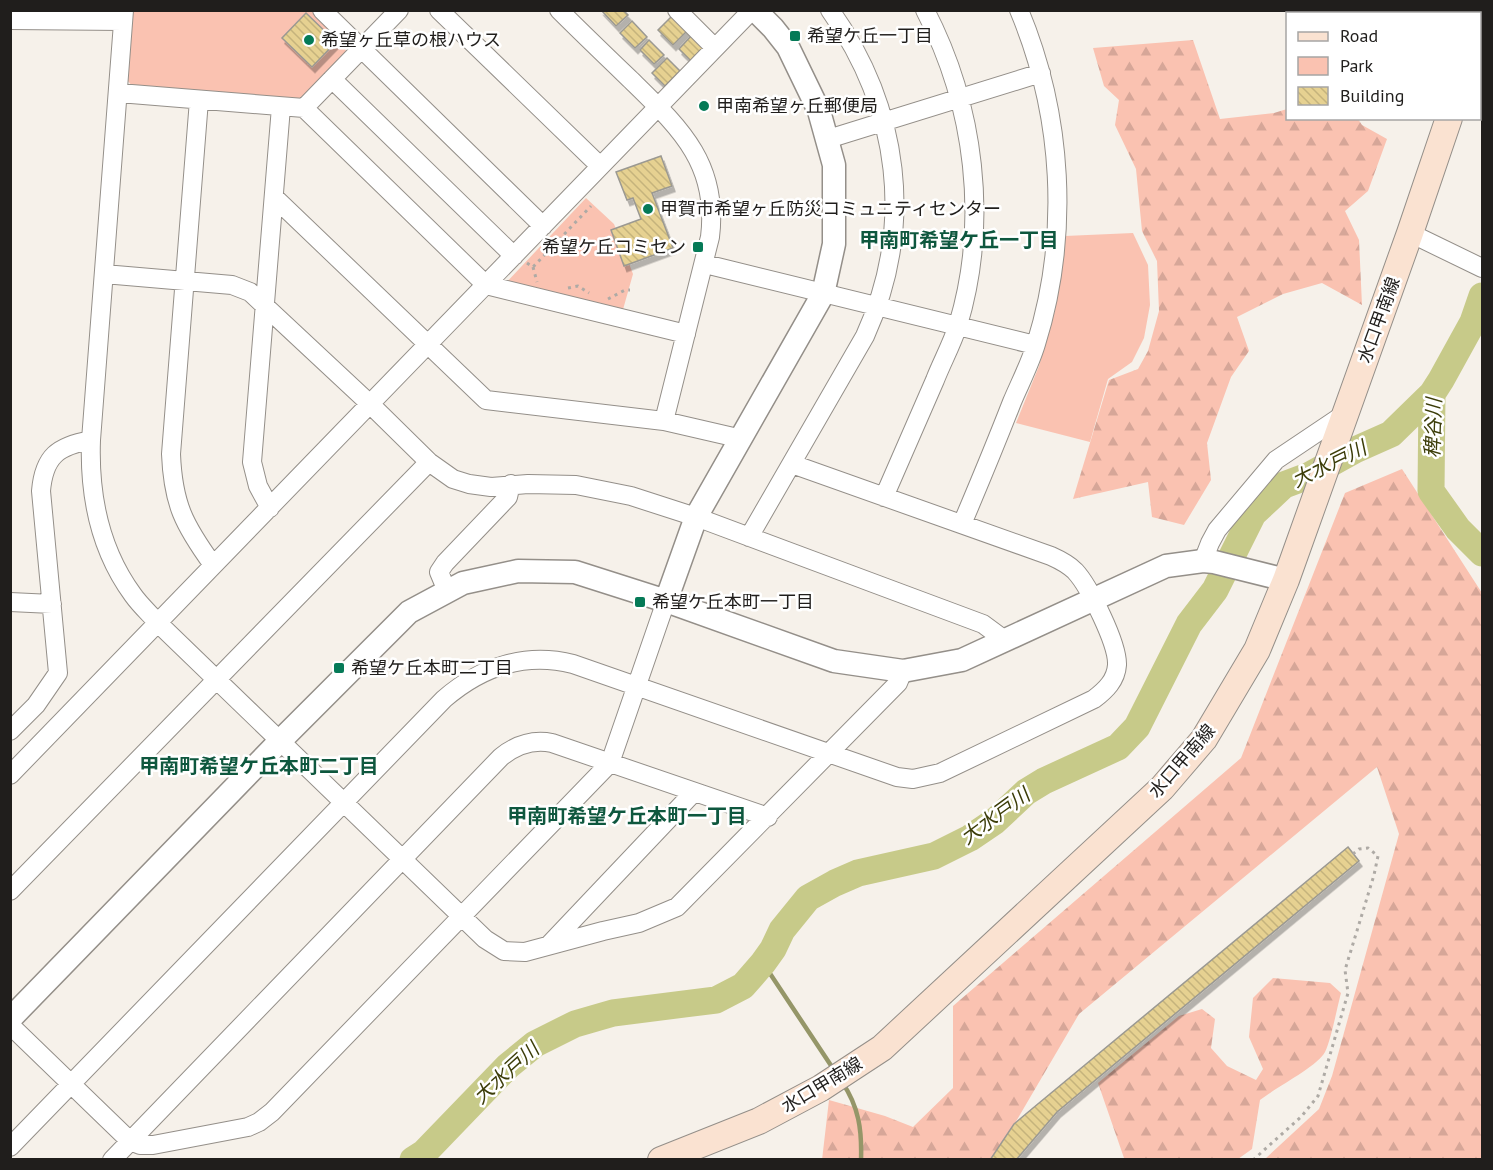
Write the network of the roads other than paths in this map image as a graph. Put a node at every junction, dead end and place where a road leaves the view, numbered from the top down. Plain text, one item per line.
1 (321, 10) edge
2 (399, 10) edge
3 (439, 10) edge
4 (559, 10) edge
5 (677, 10) edge
6 (754, 10) edge
7 (830, 10) edge
8 (925, 10) edge
9 (1019, 10) edge
10 (124, 16) edge
11 (10, 20) edge
12 (715, 48) junction
13 (361, 49) junction
14 (1041, 73) junction
15 (332, 79) junction
16 (119, 93) junction
17 (960, 97) junction
18 (199, 100) junction
19 (658, 106) junction
20 (281, 108) junction
21 (304, 108) junction
22 (1448, 120) edge
23 (884, 121) junction
24 (828, 139) junction
25 (600, 166) junction
26 (274, 197) junction
27 (543, 226) junction
28 (1410, 233) junction
29 (514, 256) junction
30 (705, 264) junction
31 (1482, 268) edge
32 (104, 274) junction
33 (185, 281) junction
34 (486, 285) junction
35 (823, 294) junction
36 (266, 304) junction
37 (878, 308) junction
38 (958, 326) junction
39 (686, 334) junction
40 (427, 345) junction
41 (1035, 345) junction
42 (370, 404) junction
43 (1346, 413) junction
44 (664, 422) junction
45 (742, 439) junction
46 (91, 440) junction
47 (429, 462) junction
48 (792, 464) junction
49 (511, 484) junction
50 (884, 497) junction
51 (270, 508) junction
52 (696, 517) junction
53 (962, 524) junction
54 (749, 537) junction
55 (1208, 561) junction
56 (213, 566) junction
57 (1286, 580) junction
58 (447, 591) junction
59 (1093, 600) junction
60 (666, 601) junction
61 (10, 603) edge
62 (52, 604) junction
63 (158, 623) junction
64 (1006, 641) junction
65 (903, 671) junction
66 (217, 679) junction
67 (638, 685) junction
68 (10, 731) edge
69 (280, 741) junction
70 (830, 752) junction
71 (610, 763) junction
72 (10, 776) edge
73 (694, 792) junction
74 (345, 802) junction
75 (768, 817) junction
76 (403, 859) junction
77 (10, 891) edge
78 (462, 916) junction
79 (549, 945) junction
80 (10, 1019) edge
81 (10, 1025) edge
82 (71, 1084) junction
83 (130, 1141) junction
84 (10, 1147) edge
85 (676, 1157) edge
86 (112, 1160) edge

1 - 13 street
2 - 13 street
3 - 25 street
4 - 19 street
5 - 12 street
6 - 12 street
6 - 24 street
7 - 23 street
8 - 17 street
9 - 14 street
10 - 11 street
10 - 16 street
12 - 19 street
13 - 15 street
13 - 27 street
14 - 17 street
14 - 41 street
15 - 21 street
15 - 29 street
16 - 18 street
16 - 32 street
17 - 23 street
17 - 38 street
18 - 20 street
18 - 33 street
19 - 25 street
19 - 30 street
20 - 21 street
20 - 26 street
21 - 34 street
22 - 28 main road, 水口甲南線
23 - 24 street
23 - 37 street
24 - 35 street
25 - 27 street
26 - 36 street
26 - 40 street
27 - 29 street
28 - 31 street
28 - 43 main road, 水口甲南線
29 - 34 street
30 - 35 street
30 - 39 street
32 - 33 street
32 - 46 street
33 - 36 street
33 - 56 street
34 - 39 street
34 - 40 street
35 - 37 street
35 - 45 street
36 - 42 street
36 - 51 street
37 - 38 street
37 - 48 street
38 - 41 street
38 - 50 street
39 - 44 street
40 - 42 street
40 - 44 street
41 - 53 street
42 - 47 street
42 - 51 street
43 - 55 street
43 - 57 main road, 水口甲南線
44 - 45 street
45 - 52 street
46 - 62 street
46 - 63 street
47 - 49 street
47 - 66 street
48 - 50 street
48 - 54 street
49 - 52 street
49 - 58 street
50 - 53 street
51 - 56 street
52 - 54 street
52 - 60 street
53 - 59 street
54 - 64 street
55 - 57 street
55 - 59 street
56 - 63 street
57 - 85 main road, 水口甲南線
58 - 60 street
58 - 69 street
59 - 64 street
59 - 70 street
60 - 65 street
60 - 67 street
61 - 62 street
62 - 68 street
63 - 66 street
63 - 72 street
64 - 65 street
65 - 70 street
66 - 69 street
66 - 77 street
67 - 70 street
67 - 71 street
67 - 74 street
69 - 74 street
69 - 80 street
70 - 75 street
71 - 73 street
71 - 76 street
71 - 78 street
73 - 75 street
73 - 79 street
74 - 76 street
74 - 82 street
75 - 79 street
76 - 78 street
76 - 83 street
78 - 79 street
78 - 83 street
81 - 82 street
82 - 83 street
82 - 84 street
83 - 86 street

